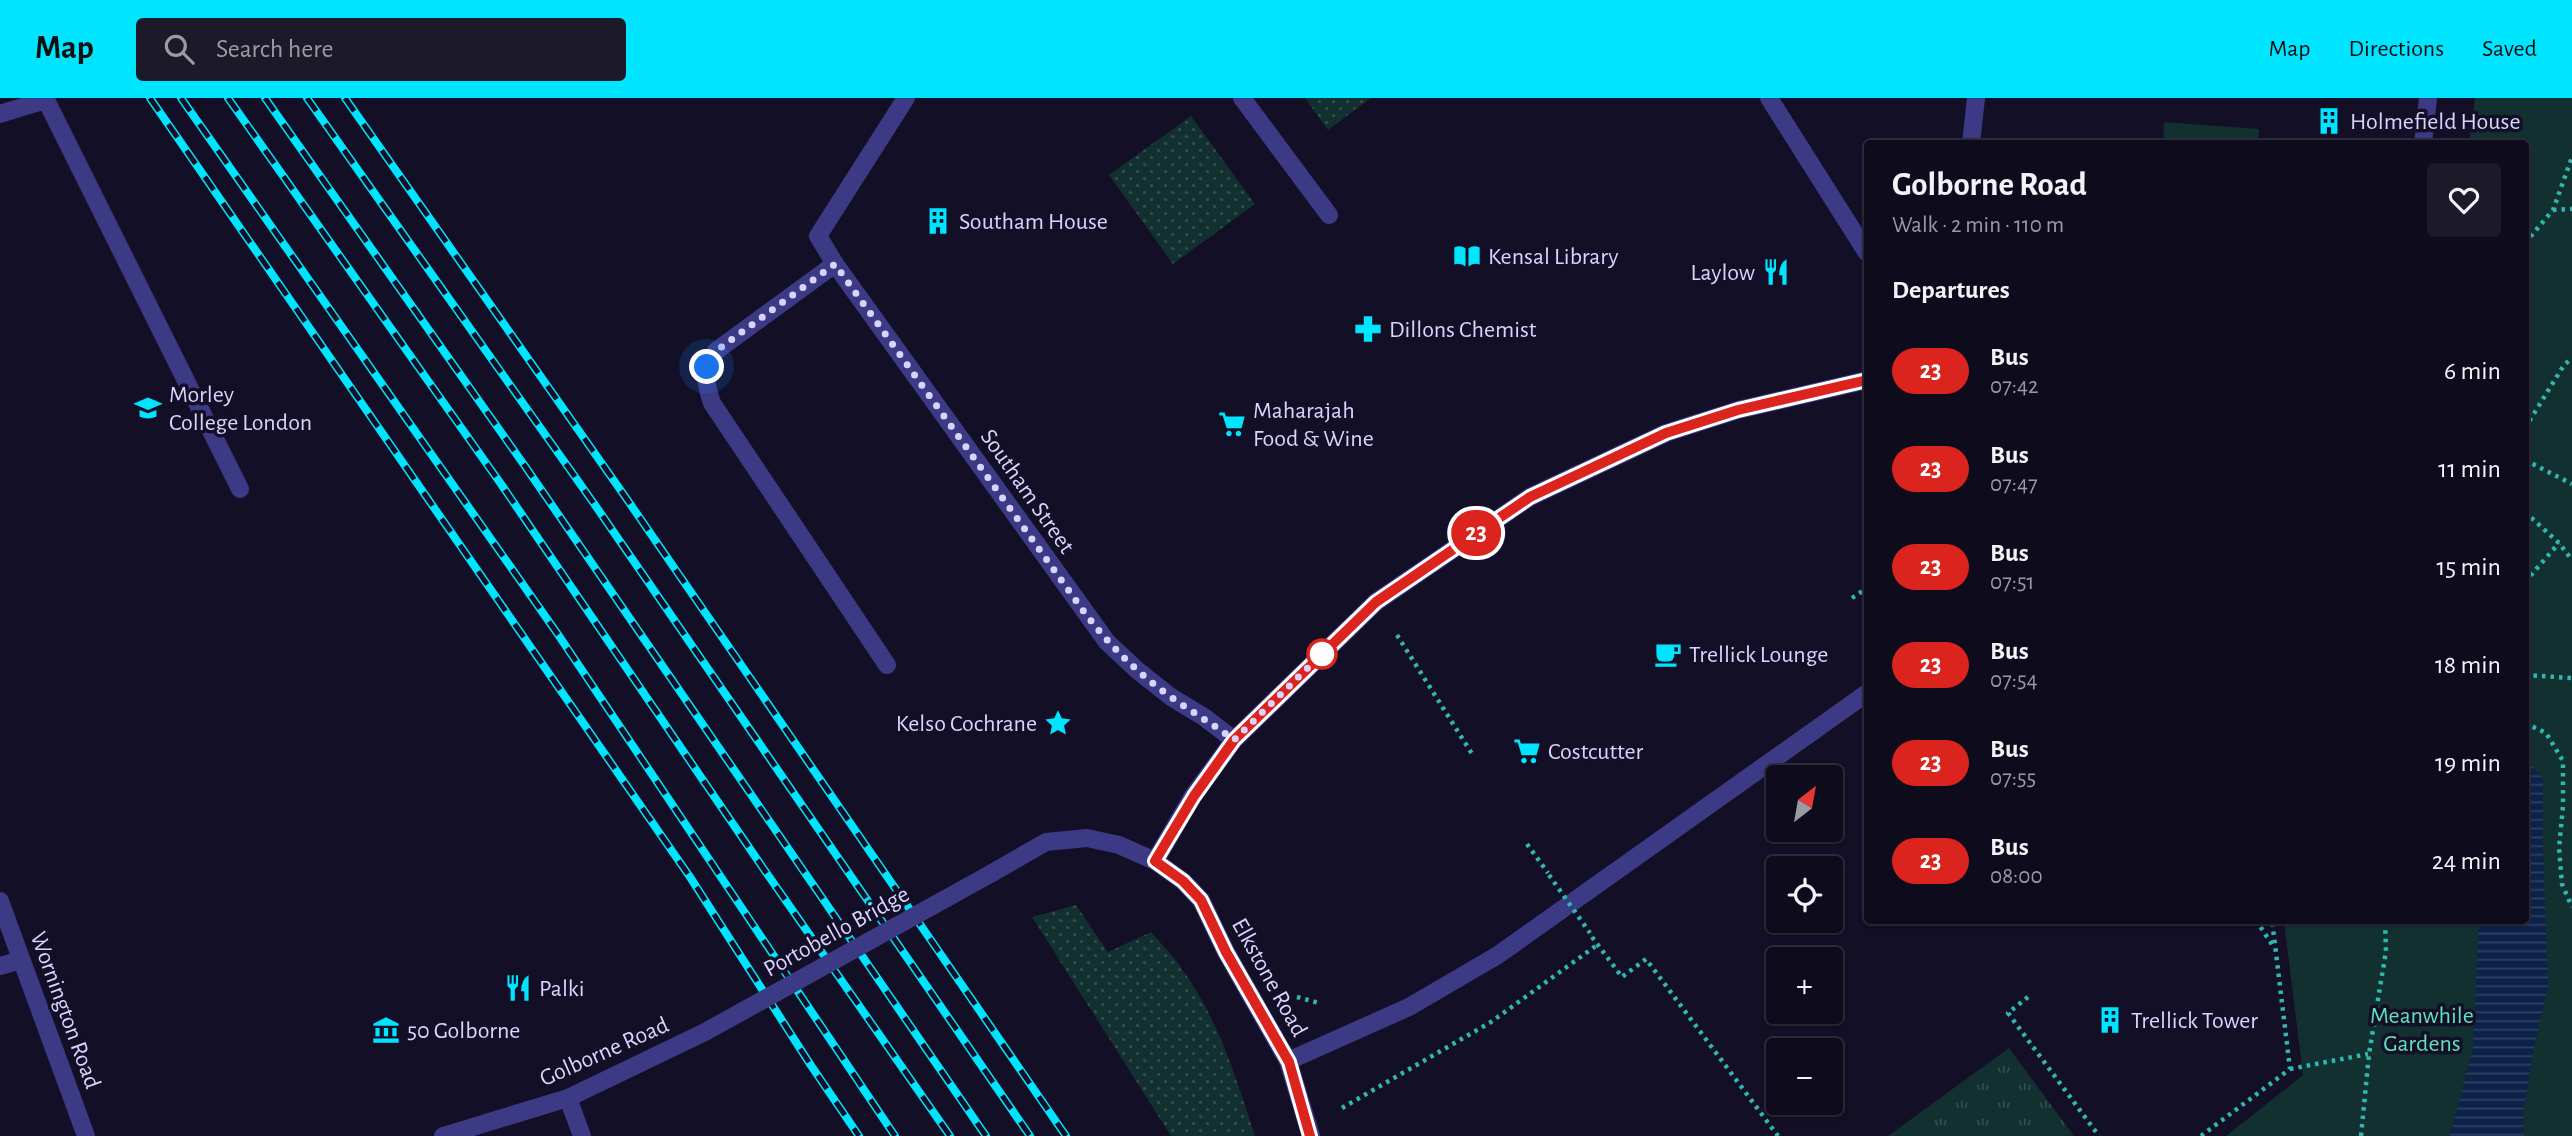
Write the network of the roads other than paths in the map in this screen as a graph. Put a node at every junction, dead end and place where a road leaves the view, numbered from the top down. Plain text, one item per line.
1 (906, 98) edge
2 (1242, 98) edge
3 (1769, 98) edge
4 (1976, 98) edge
5 (2428, 98) edge
6 (0, 114) edge
7 (1971, 140) edge
8 (2423, 140) edge
9 (1329, 215) dead end
10 (1864, 248) edge
11 (835, 264) junction
12 (1864, 381) edge
13 (240, 489) dead end
14 (887, 665) dead end
15 (1864, 695) edge
16 (1234, 740) junction
17 (1155, 861) junction
18 (0, 901) edge
19 (22, 960) junction
20 (0, 966) edge
21 (705, 1032) joint
22 (1289, 1062) junction
23 (568, 1098) junction
24 (1309, 1132) edge
25 (86, 1136) edge
26 (443, 1136) edge
27 (582, 1136) edge

1 - 11 street, Southam Street
2 - 9 street
3 - 10 street
4 - 7 street
5 - 8 street
6 - 13 street
11 - 14 street
11 - 16 street, Southam Street
12 - 16 street
15 - 22 street
16 - 17 street
17 - 21 street, Portobello Bridge, bridge
17 - 22 street, Elkstone Road
18 - 19 street, Wornington Road
19 - 20 street
19 - 25 street, Wornington Road
21 - 23 street, Golborne Road
22 - 24 street, Elkstone Road
23 - 26 street, Golborne Road
23 - 27 street

